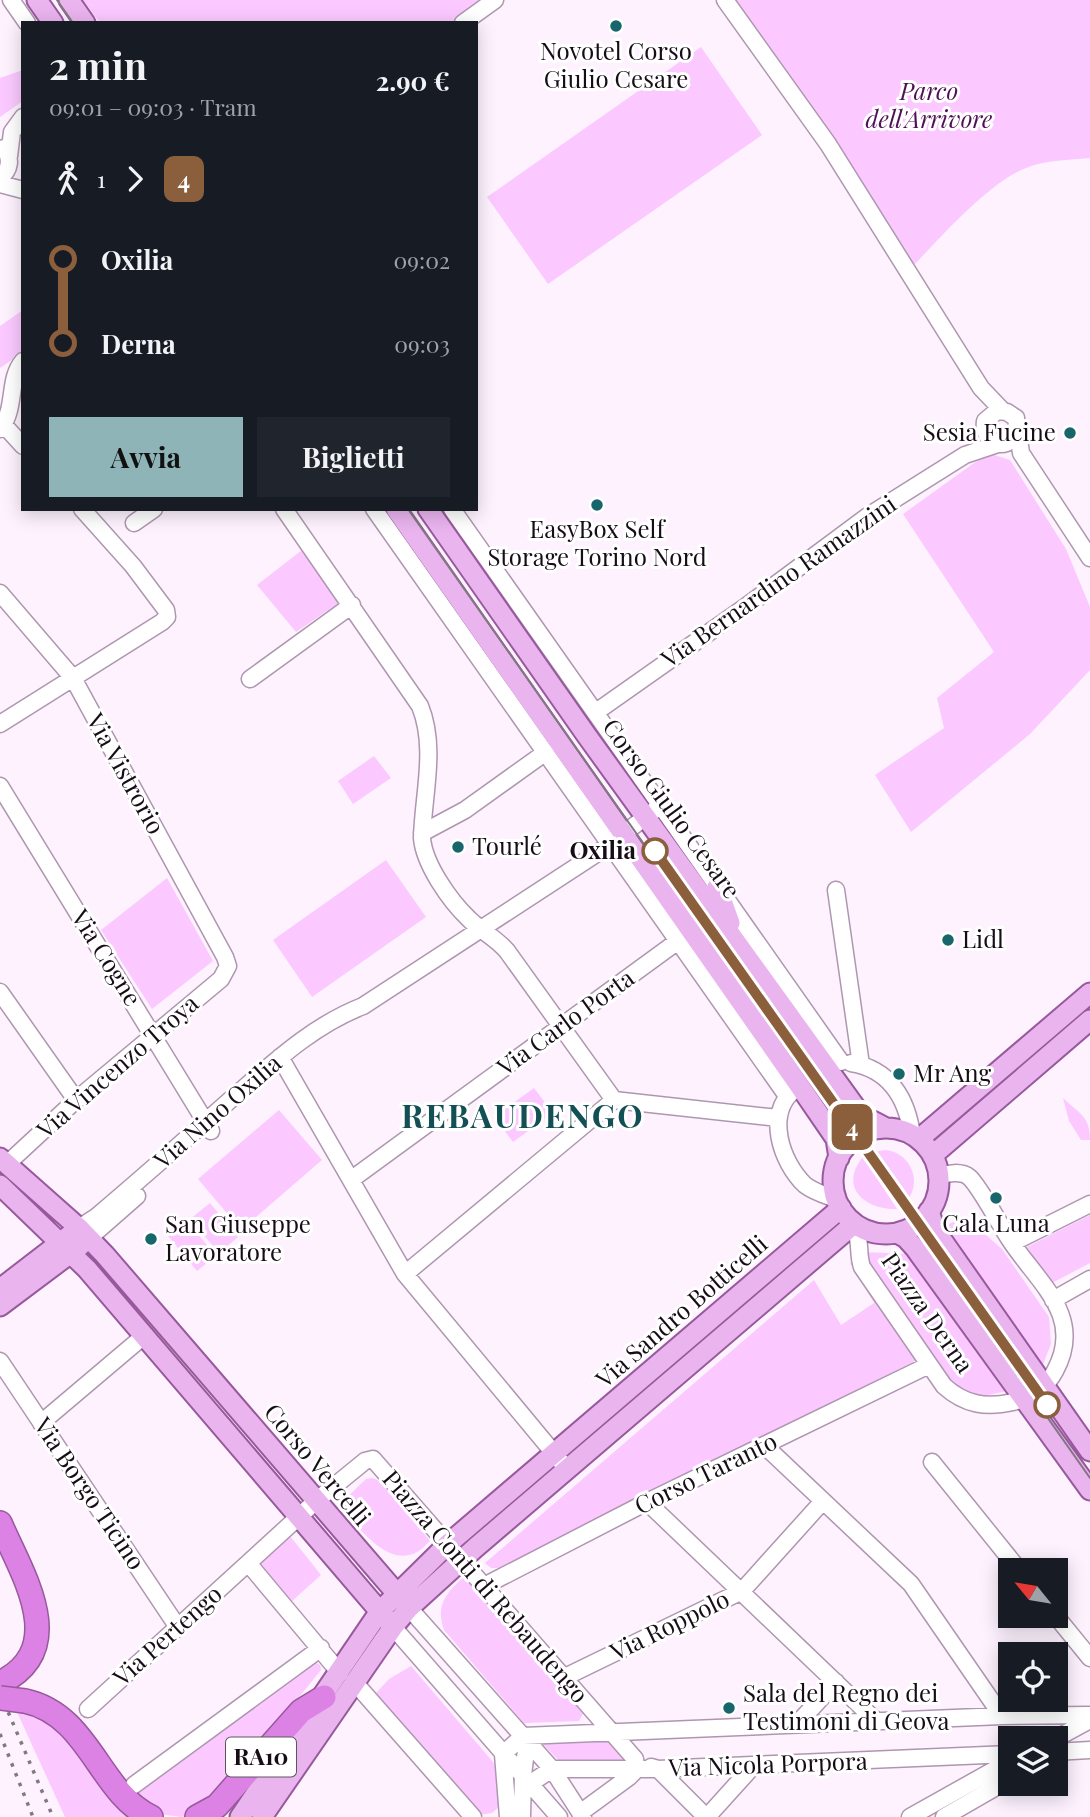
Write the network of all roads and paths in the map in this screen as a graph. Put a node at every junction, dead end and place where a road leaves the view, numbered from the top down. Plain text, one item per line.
1 (11, 0) edge
2 (37, 0) edge
3 (69, 0) edge
4 (495, 0) edge
5 (725, 0) edge
6 (26, 21) edge
7 (52, 21) edge
8 (84, 21) edge
9 (466, 21) edge
10 (21, 116) edge
11 (21, 118) edge
12 (0, 127) edge
13 (6, 154) edge
14 (21, 176) edge
15 (0, 178) edge
16 (0, 184) edge
17 (21, 189) edge
18 (21, 363) edge
19 (981, 388) junction
20 (1002, 410) junction
21 (985, 426) junction
22 (2, 427) edge
23 (1017, 434) junction
24 (21, 444) edge
25 (1000, 444) junction
26 (1020, 453) junction
27 (965, 455) junction
28 (84, 511) edge
29 (152, 511) edge
30 (285, 511) edge
31 (375, 511) edge
32 (397, 511) edge
33 (429, 511) edge
34 (453, 511) edge
35 (134, 523) dead end
36 (1090, 558) edge
37 (0, 593) edge
38 (352, 605) junction
39 (73, 678) junction
40 (250, 678) dead end
41 (527, 695) junction
42 (596, 712) junction
43 (0, 724) edge
44 (533, 734) junction
45 (546, 752) junction
46 (0, 786) edge
47 (653, 811) junction
48 (422, 833) junction
49 (617, 839) junction
50 (717, 887) junction
51 (836, 890) dead end
52 (481, 929) junction
53 (734, 937) junction
54 (678, 940) junction
55 (227, 970) joint
56 (1090, 982) edge
57 (0, 992) edge
58 (1090, 993) edge
59 (804, 1011) junction
60 (1090, 1020) edge
61 (560, 1026) junction
62 (1090, 1029) edge
63 (155, 1035) junction
64 (809, 1042) junction
65 (282, 1062) junction
66 (834, 1064) junction
67 (861, 1065) junction
68 (994, 1088) junction
69 (793, 1090) junction
70 (76, 1100) junction
71 (614, 1100) junction
72 (778, 1118) junction
73 (208, 1126) junction
74 (884, 1128) junction
75 (916, 1137) junction
76 (933, 1155) junction
77 (838, 1158) junction
78 (4, 1161) edge
79 (938, 1176) junction
80 (352, 1179) junction
81 (0, 1185) edge
82 (838, 1203) junction
83 (1090, 1204) edge
84 (929, 1211) junction
85 (36, 1217) junction
86 (854, 1224) junction
87 (84, 1233) junction
88 (897, 1233) junction
89 (1012, 1242) junction
90 (67, 1247) junction
91 (36, 1262) junction
92 (405, 1274) junction
93 (1090, 1279) edge
94 (0, 1289) edge
95 (1053, 1300) junction
96 (0, 1307) edge
97 (145, 1335) junction
98 (0, 1361) edge
99 (929, 1365) junction
100 (1044, 1387) junction
101 (1023, 1400) junction
102 (41, 1423) junction
103 (765, 1446) junction
104 (1090, 1451) edge
105 (561, 1461) junction
106 (932, 1462) dead end
107 (1090, 1490) edge
108 (316, 1501) junction
109 (823, 1501) junction
110 (647, 1502) junction
111 (300, 1516) junction
112 (0, 1523) edge
113 (449, 1544) junction
114 (1009, 1558) edge
115 (461, 1560) junction
116 (248, 1563) junction
117 (484, 1586) junction
118 (742, 1591) junction
119 (403, 1601) junction
120 (380, 1611) junction
121 (177, 1626) junction
122 (393, 1628) junction
123 (1066, 1628) edge
124 (321, 1648) junction
125 (1090, 1658) edge
126 (565, 1677) junction
127 (348, 1678) junction
128 (7, 1679) edge
129 (836, 1682) junction
130 (324, 1697) junction
131 (0, 1698) edge
132 (88, 1709) dead end
133 (1002, 1716) junction
134 (1090, 1718) edge
135 (875, 1720) junction
136 (797, 1724) junction
137 (1068, 1731) edge
138 (611, 1732) junction
139 (525, 1739) junction
140 (1090, 1750) edge
141 (1068, 1751) edge
142 (503, 1754) junction
143 (998, 1755) edge
144 (956, 1757) junction
145 (636, 1765) junction
146 (754, 1765) junction
147 (998, 1768) edge
148 (552, 1769) junction
149 (657, 1769) junction
150 (527, 1779) junction
151 (134, 1785) dead end
152 (998, 1786) edge
153 (964, 1787) junction
154 (508, 1810) edge
155 (932, 1812) edge
156 (581, 1815) edge
157 (151, 1817) edge
158 (197, 1817) edge
159 (240, 1817) edge
160 (262, 1817) edge
161 (473, 1817) edge
162 (492, 1817) edge
163 (522, 1817) edge
164 (559, 1817) edge
165 (706, 1817) edge
166 (910, 1817) edge
167 (943, 1817) edge

1 - 6 street
2 - 7 main road
3 - 8 main road
4 - 9 street
5 - 19 street
10 - 12 street
11 - 13 street
13 - 14 street
13 - 15 street
16 - 17 street
18 - 22 street
19 - 20 street
19 - 21 street
20 - 21 street
20 - 23 street
21 - 25 street
21 - 27 street, Via Bernardino Ramazzini
22 - 24 street
23 - 25 street
23 - 26 street
25 - 26 street
25 - 27 street, Via Bernardino Ramazzini
26 - 36 street
27 - 42 street, Via Bernardino Ramazzini
28 - 39 street
29 - 35 street
30 - 38 street
31 - 44 street
32 - 41 main road
33 - 47 main road, Corso Giulio Cesare
34 - 42 street, Corso Giulio Cesare
37 - 39 street, Via Vistrorio
38 - 40 street
38 - 48 street
39 - 43 street
39 - 55 street, Via Vistrorio
41 - 44 street
41 - 49 main road
42 - 47 street, Corso Giulio Cesare
44 - 45 street
45 - 48 street
45 - 49 street
46 - 63 street, Via Cogne
47 - 49 street, Via Nino Oxilia
47 - 50 street, Corso Giulio Cesare
47 - 53 main road, Corso Giulio Cesare
48 - 52 street
49 - 52 street, Via Nino Oxilia
49 - 54 street
49 - 69 main road
50 - 53 main road
50 - 59 street, Corso Giulio Cesare
51 - 67 street
52 - 61 street
52 - 65 street, Via Nino Oxilia
53 - 64 main road, Corso Giulio Cesare
54 - 61 street, Via Carlo Porta
54 - 69 street
55 - 63 street, Via Vincenzo Troya
56 - 68 street
57 - 70 street
58 - 68 main road
59 - 64 street
59 - 66 street, Corso Giulio Cesare
60 - 68 main road
61 - 71 street
61 - 80 street, Via Carlo Porta
62 - 68 street
63 - 70 street, Via Vincenzo Troya
63 - 73 street, Via Cogne
64 - 66 main road, Corso Giulio Cesare
65 - 73 street, Via Nino Oxilia
65 - 80 street
66 - 67 street
66 - 74 main road, Corso Giulio Cesare
67 - 75 street
68 - 75 main road
68 - 76 main road
69 - 72 street
69 - 77 main road
70 - 78 street, Via Vincenzo Troya
71 - 72 street
71 - 92 street
72 - 82 street, Piazza Derna
73 - 87 street, Via Nino Oxilia
74 - 75 main road
74 - 77 main road
75 - 76 main road
76 - 79 main road
77 - 82 main road
78 - 87 main road, Corso Vercelli
79 - 84 main road
79 - 89 street, Piazza Derna
80 - 92 street
81 - 85 main road, Corso Vercelli
82 - 86 main road, Piazza Derna
82 - 105 main road, Via Sandro Botticelli
83 - 89 street
84 - 88 main road, Piazza Derna
84 - 100 main road
85 - 90 main road, Corso Vercelli
85 - 91 main road
86 - 88 main road, Piazza Derna
86 - 99 street, Piazza Derna
86 - 105 main road, Via Sandro Botticelli
87 - 90 main road
87 - 108 main road, Corso Vercelli
88 - 101 main road
89 - 95 street, Piazza Derna
90 - 91 main road
90 - 96 main road
90 - 97 main road, Corso Vercelli
91 - 94 main road
92 - 105 street
93 - 95 street
95 - 100 street, Piazza Derna
97 - 102 street
97 - 111 main road, Corso Vercelli
98 - 102 street, Via Borgo Ticino
99 - 101 street, Piazza Derna
99 - 103 street, Corso Taranto
100 - 101 street, Piazza Derna
100 - 104 main road
101 - 107 main road
102 - 121 street, Via Borgo Ticino
103 - 109 street
103 - 110 street, Corso Taranto
105 - 113 main road, Via Sandro Botticelli
105 - 115 main road, Via Sandro Botticelli
106 - 114 street
108 - 111 street, Piazza Conti di Rebaudengo
108 - 113 street, Piazza Conti di Rebaudengo
108 - 119 main road, Corso Vercelli
109 - 118 street, Via Roppolo
109 - 133 street
110 - 117 street, Corso Taranto
110 - 118 street
111 - 116 street, Piazza Conti di Rebaudengo
111 - 120 main road, Corso Vercelli
112 - 128 highway
113 - 115 street, Piazza Conti di Rebaudengo
113 - 119 main road, Via Sandro Botticelli
115 - 117 street, Piazza Conti di Rebaudengo
115 - 119 main road, Via Sandro Botticelli
116 - 121 street, Via Pertengo
116 - 124 street
117 - 126 street, Piazza Conti di Rebaudengo
118 - 126 street, Via Roppolo
118 - 129 street
119 - 120 main road
119 - 122 main road
119 - 139 street, Corso Vercelli
120 - 122 main road, Corso Vercelli
120 - 127 main road
121 - 132 street, Via Pertengo
122 - 127 main road
122 - 142 street, Corso Vercelli
123 - 125 street
124 - 127 street
124 - 151 street
126 - 138 street, Piazza Conti di Rebaudengo
127 - 130 main road
127 - 160 main road
127 - 161 street
129 - 135 street
129 - 136 street
130 - 158 highway, RA10
130 - 159 main road
131 - 157 highway, bridge
133 - 134 street, Via Nicola Porpora
133 - 135 street, Via Nicola Porpora
134 - 137 street, Via Nicola Porpora
135 - 136 street, Via Nicola Porpora
136 - 138 street, Via Nicola Porpora
138 - 139 street, Via Nicola Porpora
138 - 145 street, Piazza Conti di Rebaudengo
139 - 142 street
139 - 148 street, Corso Vercelli
139 - 150 street
140 - 141 street
142 - 150 street, Corso Vercelli
142 - 154 street
143 - 144 street, Via Nicola Porpora
144 - 146 street, Via Nicola Porpora
144 - 153 street
145 - 148 street, Via Nicola Porpora
145 - 149 street, Via Nicola Porpora
145 - 156 street
146 - 149 street, Via Nicola Porpora
146 - 165 street
147 - 153 street
148 - 150 street
148 - 156 street, Corso Vercelli
149 - 165 street
150 - 163 street
150 - 164 street, Corso Vercelli
152 - 167 street
153 - 155 street
154 - 162 street
155 - 166 street

